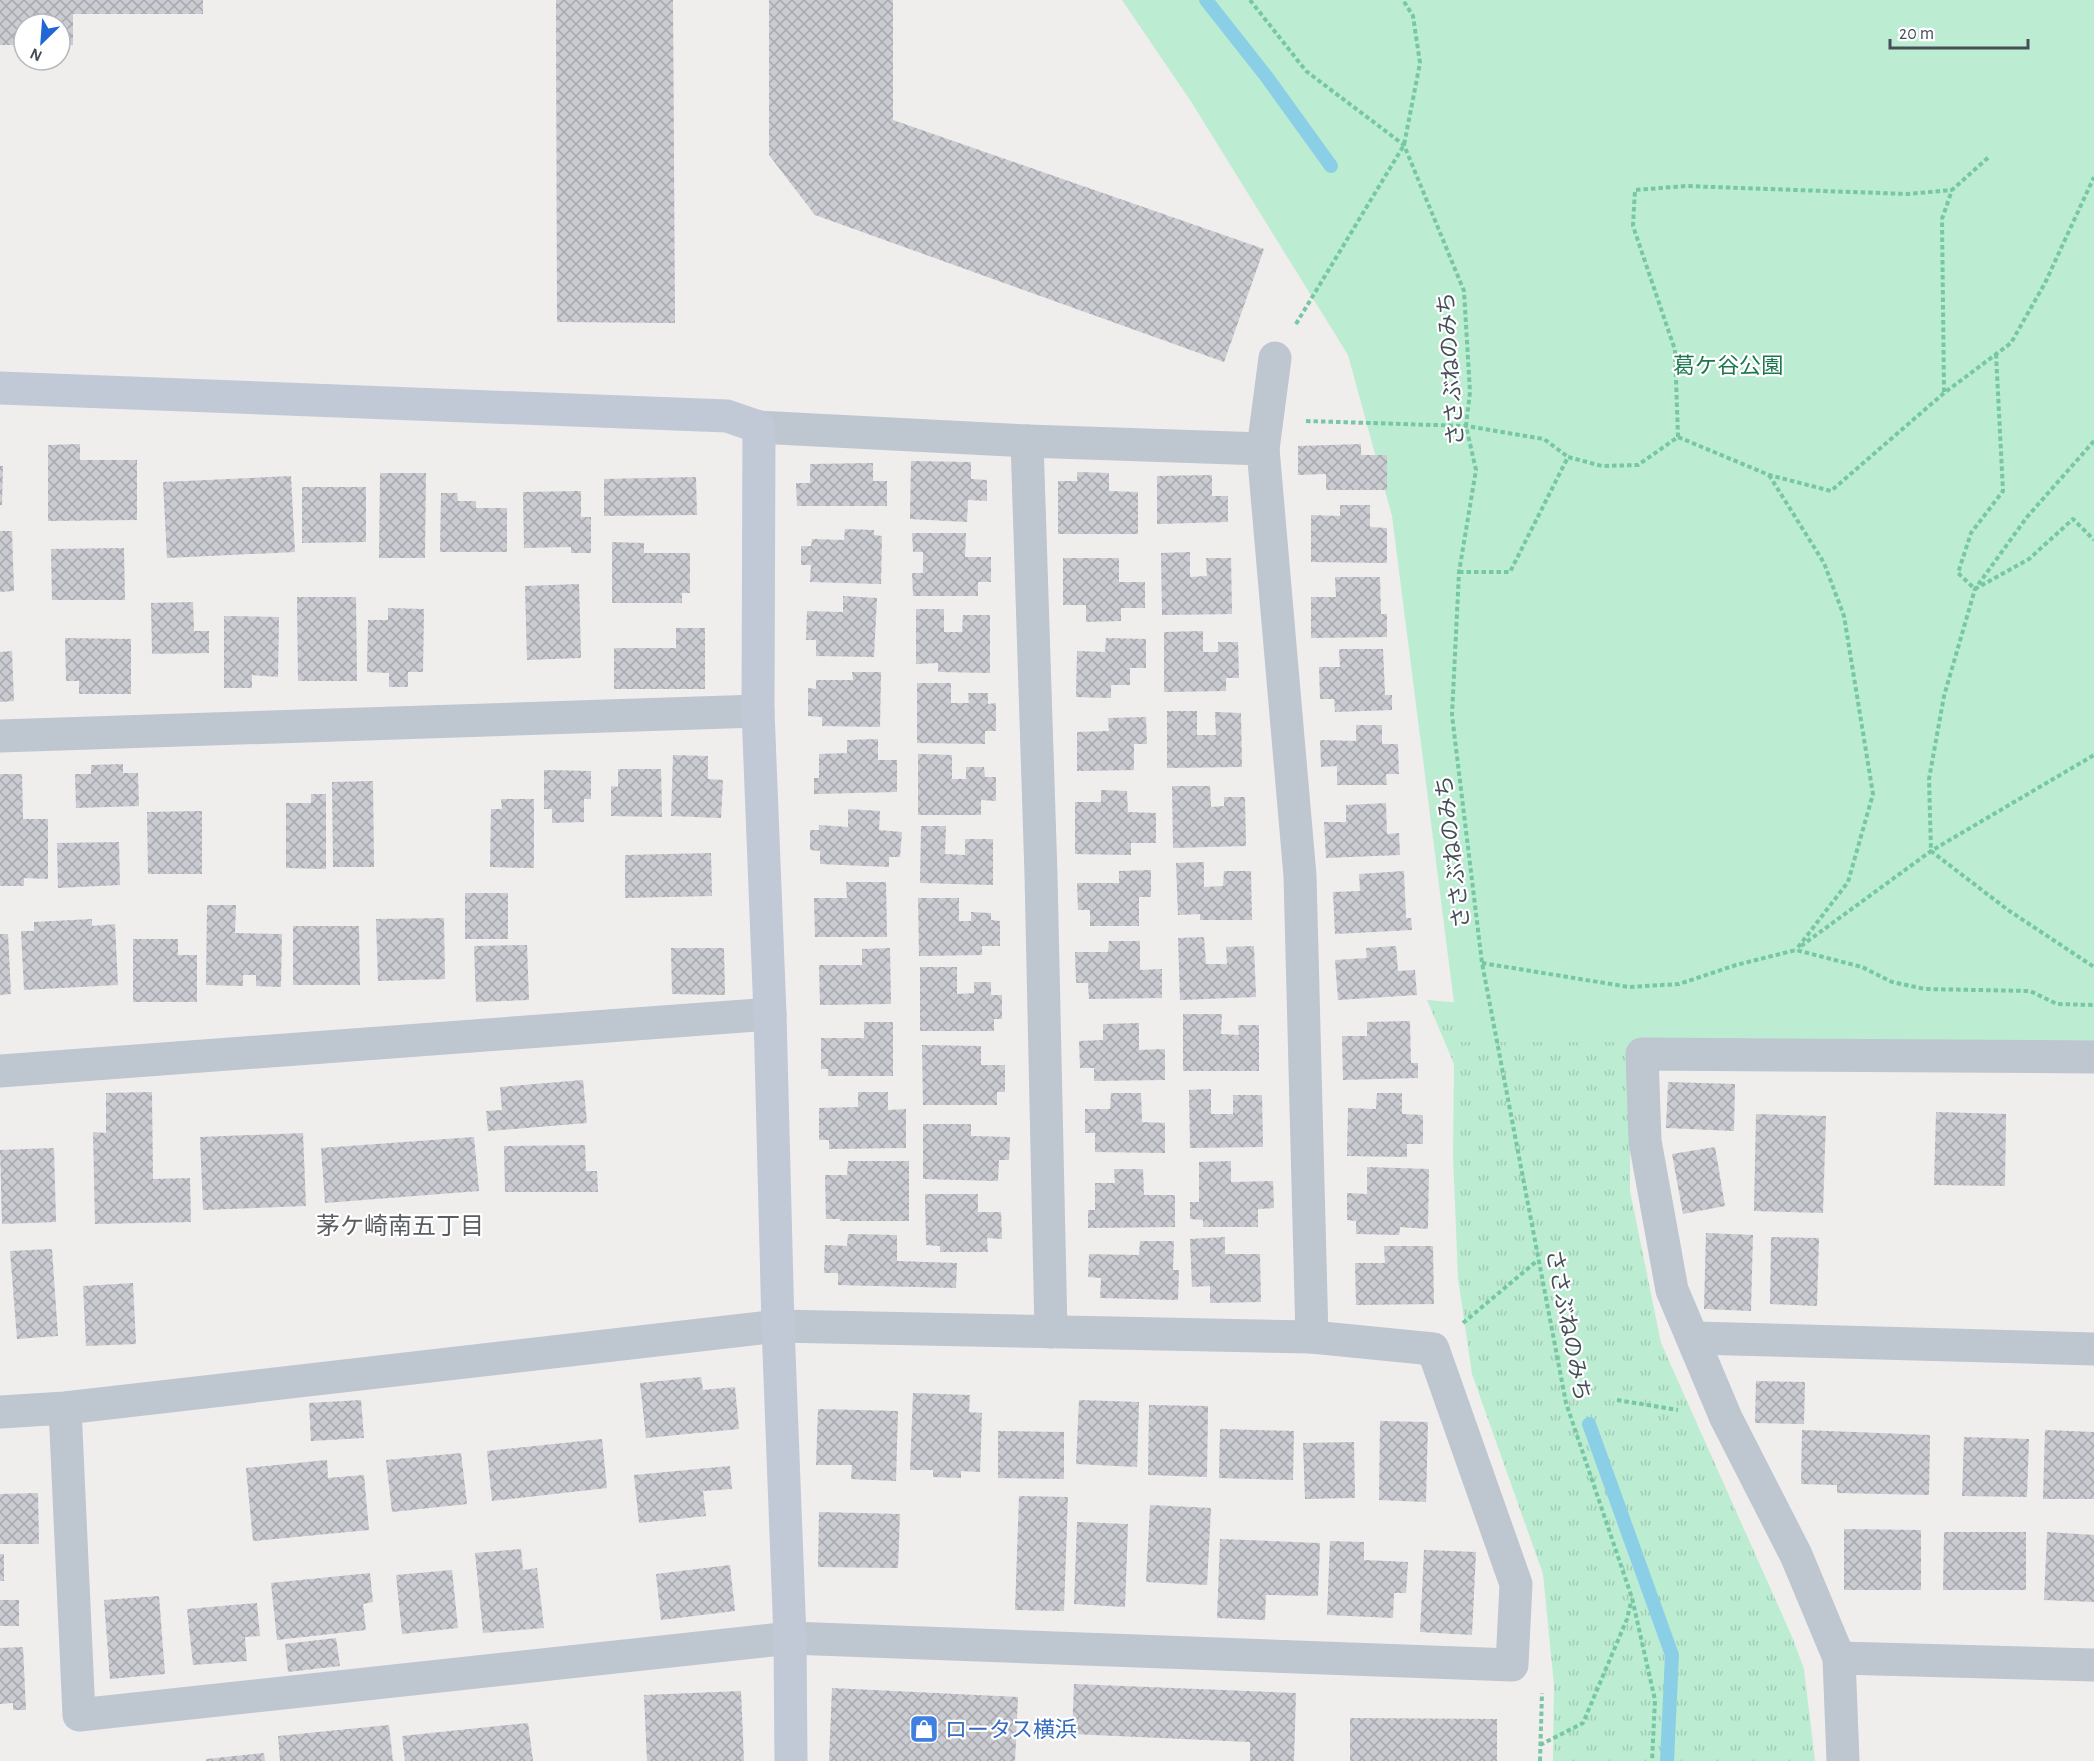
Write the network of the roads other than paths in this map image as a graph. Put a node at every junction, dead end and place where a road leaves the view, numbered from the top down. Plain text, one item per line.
1 (1275, 358) road end
2 (0, 388) edge
3 (759, 427) junction
4 (1026, 441) junction
5 (1263, 449) junction
6 (758, 711) junction
7 (0, 736) edge
8 (770, 1014) junction
9 (2094, 1058) edge
10 (0, 1071) edge
11 (778, 1326) junction
12 (1051, 1332) junction
13 (1312, 1337) junction
14 (1694, 1338) junction
15 (2094, 1349) edge
16 (65, 1408) junction
17 (0, 1412) edge
18 (790, 1638) junction
19 (1839, 1658) junction
20 (2094, 1665) edge
21 (791, 1761) edge
22 (1843, 1761) edge

1 - 5 street
2 - 3 street
3 - 4 street
3 - 6 street
4 - 5 street
4 - 12 street
5 - 13 street
6 - 7 street
6 - 8 street
8 - 10 street
8 - 11 street
9 - 14 street
11 - 12 street
11 - 16 street
11 - 18 street
12 - 13 street
13 - 18 street
14 - 15 street
14 - 19 street
16 - 17 street
16 - 18 street
18 - 21 street
19 - 20 street
19 - 22 street

